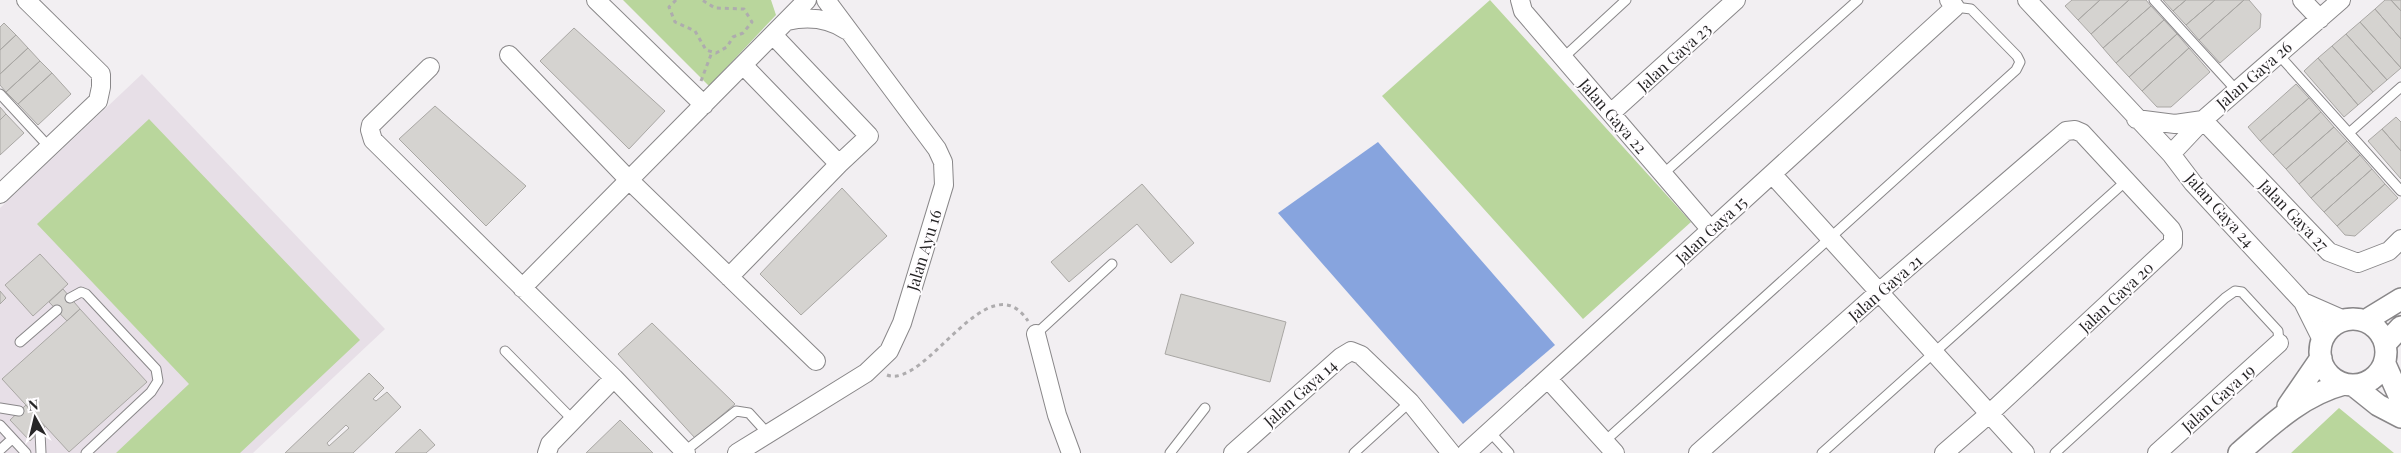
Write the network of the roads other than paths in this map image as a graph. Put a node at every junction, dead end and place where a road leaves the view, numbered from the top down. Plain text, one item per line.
1 (26, 0) edge
2 (596, 0) edge
3 (794, 0) edge
4 (807, 0) edge
5 (826, 0) edge
6 (1520, 0) edge
7 (1626, 0) edge
8 (1736, 0) edge
9 (1858, 0) edge
10 (2027, 0) edge
11 (2154, 0) edge
12 (2302, 0) edge
13 (2341, 0) edge
14 (1952, 3) edge
15 (2320, 19) junction
16 (787, 20) junction
17 (850, 33) junction
18 (773, 36) junction
19 (2278, 54) junction
20 (509, 55) dead end
21 (1563, 58) junction
22 (743, 65) junction
23 (430, 67) dead end
24 (2401, 87) edge
25 (2237, 91) junction
26 (0, 94) edge
27 (704, 105) junction
28 (1611, 114) junction
29 (2136, 119) junction
30 (2203, 120) junction
31 (2075, 130) joint
32 (2349, 133) junction
33 (50, 148) junction
34 (2171, 154) junction
35 (839, 164) junction
36 (1663, 174) junction
37 (1772, 174) junction
38 (629, 180) junction
39 (2126, 181) junction
40 (2401, 191) edge
41 (0, 194) edge
42 (1711, 230) junction
43 (1830, 238) junction
44 (2401, 240) edge
45 (1112, 264) dead end
46 (729, 277) junction
47 (522, 288) junction
48 (1879, 292) junction
49 (70, 298) dead end
50 (2401, 299) edge
51 (2303, 302) junction
52 (57, 310) dead end
53 (2344, 320) junction
54 (2365, 320) junction
55 (2401, 327) edge
56 (1036, 334) joint
57 (20, 342) dead end
58 (2279, 343) joint
59 (2386, 343) junction
60 (2321, 349) junction
61 (504, 351) dead end
62 (1934, 352) junction
63 (816, 361) dead end
64 (2385, 364) junction
65 (614, 378) junction
66 (1548, 378) junction
67 (2349, 384) junction
68 (2401, 400) edge
69 (1410, 402) junction
70 (0, 408) edge
71 (1205, 408) dead end
72 (19, 411) dead end
73 (1989, 414) junction
74 (2281, 416) junction
75 (2401, 417) edge
76 (573, 420) junction
77 (0, 425) edge
78 (40, 432) dead end
79 (1490, 432) junction
80 (769, 435) junction
81 (12, 439) junction
82 (1610, 447) edge
83 (0, 450) edge
84 (686, 452) edge
85 (26, 453) edge
86 (41, 453) edge
87 (86, 453) edge
88 (547, 453) edge
89 (737, 453) edge
90 (1071, 453) edge
91 (1170, 453) edge
92 (1233, 453) edge
93 (1354, 453) edge
94 (1451, 453) edge
95 (1466, 453) edge
96 (1508, 453) edge
97 (1698, 453) edge
98 (1822, 453) edge
99 (1944, 453) edge
100 (2025, 453) edge
101 (2055, 453) edge
102 (2157, 453) edge
103 (2239, 453) edge

1 - 33 street
2 - 27 street
3 - 16 street
4 - 16 street
5 - 17 street, Jalan Ayu 16
6 - 21 street, Jalan Gaya 22
7 - 21 lane
8 - 28 street, Jalan Gaya 23
9 - 36 lane
10 - 29 street, Jalan Gaya 24
11 - 25 lane
12 - 15 street
13 - 15 street, Jalan Gaya 26
14 - 37 street, Jalan Gaya 15
14 - 43 lane
15 - 19 street, Jalan Gaya 26
16 - 17 street
16 - 18 street
17 - 80 street, Jalan Ayu 16
18 - 22 street
18 - 35 street
19 - 25 street, Jalan Gaya 26
19 - 32 lane
20 - 38 street
21 - 28 street, Jalan Gaya 22
22 - 27 street
22 - 35 street
23 - 47 street
24 - 32 lane
25 - 30 street, Jalan Gaya 26
26 - 33 lane
27 - 38 street
28 - 36 street, Jalan Gaya 22
29 - 30 street
29 - 34 street, Jalan Gaya 24
30 - 34 street, Jalan Gaya 26
30 - 44 street, Jalan Gaya 27
31 - 39 street, Jalan Gaya 20
31 - 48 street, Jalan Gaya 21
32 - 40 lane
33 - 41 street
34 - 51 street, Jalan Gaya 24
35 - 46 street
36 - 42 street, Jalan Gaya 22
37 - 42 street, Jalan Gaya 15
37 - 43 street
38 - 46 street
38 - 47 street
39 - 62 lane
39 - 73 street, Jalan Gaya 20
42 - 66 street, Jalan Gaya 15
43 - 48 street
43 - 82 lane
45 - 56 lane
46 - 63 street
47 - 65 street
48 - 62 street
48 - 97 street, Jalan Gaya 21
49 - 87 lane
50 - 54 street
51 - 53 street, Jalan Gaya 24
51 - 60 street, Jalan Gaya 24
52 - 57 lane
53 - 54 street
53 - 60 street
54 - 59 street
55 - 59 street
56 - 90 street
58 - 101 lane
58 - 102 street, Jalan Gaya 19
59 - 64 street
60 - 67 street
60 - 74 street
61 - 76 lane
62 - 73 street
62 - 98 lane
64 - 67 street
64 - 68 street
65 - 76 street
65 - 84 street
66 - 79 street, Jalan Gaya 15
66 - 82 street
67 - 74 street
67 - 75 street
69 - 92 street, Jalan Gaya 14
69 - 93 lane
69 - 94 street, Jalan Gaya 14
70 - 72 lane
71 - 91 lane
73 - 99 street, Jalan Gaya 20
73 - 100 street
74 - 103 street
76 - 88 street
77 - 81 lane
78 - 86 lane
79 - 95 street, Jalan Gaya 15
79 - 96 lane
80 - 84 lane
80 - 89 street, Jalan Ayu 16
81 - 83 lane
81 - 85 lane

